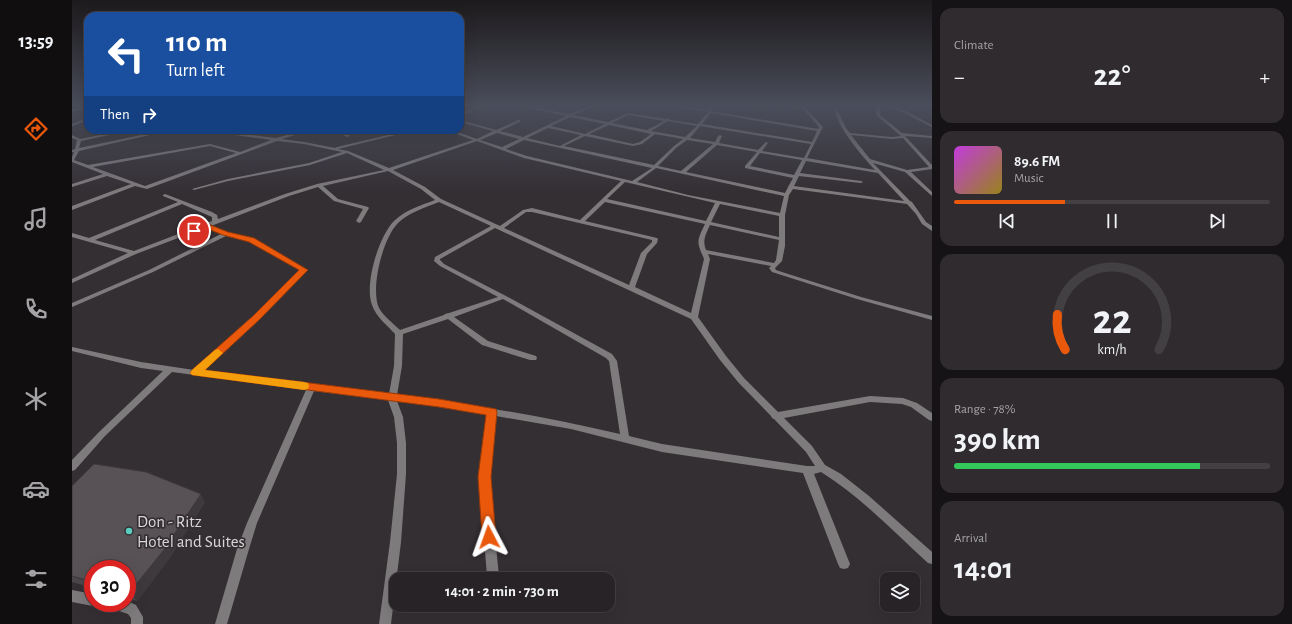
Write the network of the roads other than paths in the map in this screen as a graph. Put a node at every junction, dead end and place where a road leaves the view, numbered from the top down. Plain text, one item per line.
1 (112, 134) edge
2 (151, 134) edge
3 (225, 134) edge
4 (292, 134) edge
5 (344, 134) edge
6 (397, 134) edge
7 (460, 134) edge
8 (491, 134) edge
9 (504, 134) edge
10 (533, 134) edge
11 (585, 134) joint
12 (653, 134) edge
13 (660, 134) edge
14 (691, 134) edge
15 (757, 134) edge
16 (818, 134) edge
17 (850, 134) edge
18 (851, 134) edge
19 (72, 136) edge
20 (348, 136) dead end
21 (720, 136) dead end
22 (902, 136) junction
23 (932, 137) edge
24 (524, 139) junction
25 (686, 139) junction
26 (274, 140) junction
27 (477, 140) junction
28 (79, 141) junction
29 (72, 143) edge
30 (766, 143) dead end
31 (813, 143) junction
32 (716, 144) junction
33 (562, 146) junction
34 (335, 149) junction
35 (502, 149) junction
36 (74, 151) edge
37 (347, 152) junction
38 (760, 152) junction
39 (240, 153) junction
40 (804, 160) junction
41 (868, 160) junction
42 (72, 161) edge
43 (87, 167) junction
44 (654, 168) junction
45 (930, 169) edge
46 (389, 170) junction
47 (908, 171) junction
48 (879, 172) junction
49 (682, 173) junction
50 (107, 174) junction
51 (797, 175) junction
52 (624, 181) junction
53 (634, 182) junction
54 (862, 182) dead end
55 (134, 185) junction
56 (319, 185) junction
57 (72, 186) edge
58 (790, 187) junction
59 (924, 188) junction
60 (932, 188) edge
61 (194, 189) dead end
62 (165, 195) dead end
63 (787, 195) junction
64 (932, 195) edge
65 (439, 200) junction
66 (603, 200) junction
67 (182, 202) junction
68 (718, 202) junction
69 (910, 203) junction
70 (72, 208) edge
71 (782, 216) junction
72 (582, 220) junction
73 (359, 221) dead end
74 (708, 223) junction
75 (211, 225) junction
76 (497, 227) junction
77 (932, 229) edge
78 (225, 234) junction
79 (72, 235) edge
80 (782, 239) junction
81 (90, 240) junction
82 (703, 251) junction
83 (134, 253) junction
84 (774, 265) junction
85 (72, 281) edge
86 (631, 289) junction
87 (504, 298) junction
88 (72, 305) edge
89 (447, 315) junction
90 (694, 317) junction
91 (932, 318) edge
92 (399, 333) junction
93 (72, 349) edge
94 (533, 358) dead end
95 (170, 369) junction
96 (196, 373) junction
97 (311, 387) junction
98 (392, 398) junction
99 (492, 412) junction
100 (775, 416) junction
101 (932, 418) edge
102 (625, 439) junction
103 (72, 467) edge
104 (822, 468) junction
105 (807, 470) junction
106 (932, 559) edge
107 (844, 564) dead end
108 (493, 572) edge
109 (72, 596) edge
110 (84, 598) edge
111 (134, 612) edge
112 (137, 624) edge
113 (222, 624) edge
114 (385, 624) edge

1 - 28 street
2 - 36 street
3 - 26 street
4 - 26 street
5 - 20 street
6 - 34 street
7 - 27 street
8 - 27 street
9 - 24 street
10 - 24 street
11 - 12 street
11 - 33 street
13 - 25 street
14 - 25 street
15 - 31 street
16 - 31 street
17 - 41 street
18 - 22 street
19 - 28 street
21 - 32 street
22 - 23 street
22 - 45 street
24 - 33 street
24 - 35 street
25 - 32 street
25 - 44 street
26 - 34 street
26 - 39 street
27 - 35 street
27 - 46 street
28 - 29 street
28 - 36 street
30 - 38 street
31 - 40 street
32 - 38 street
32 - 49 street
33 - 44 street
34 - 37 street
35 - 52 street
36 - 42 street
37 - 46 street
37 - 61 street
38 - 40 street
38 - 51 street
39 - 43 street
39 - 55 street
40 - 48 street
40 - 51 street
41 - 47 street
41 - 48 street
42 - 43 street
43 - 50 street
44 - 49 street
44 - 53 street
45 - 47 street
46 - 56 street
46 - 65 street
47 - 59 street
48 - 69 street
49 - 63 street
50 - 55 street
50 - 57 street
51 - 54 street
51 - 58 street
52 - 53 street
52 - 66 street
53 - 68 street
55 - 70 street
56 - 73 street
56 - 75 street
58 - 63 street
58 - 69 street
59 - 60 street
59 - 64 street
62 - 67 street
63 - 71 street
65 - 76 street
65 - 92 street
66 - 72 street
66 - 74 street
67 - 75 street
67 - 81 street
68 - 71 street
68 - 74 street
69 - 77 street
71 - 80 street
72 - 76 street
72 - 86 street
74 - 80 street
74 - 82 street
75 - 78 street
75 - 83 street
76 - 86 street
76 - 87 street
78 - 88 street
78 - 96 street
79 - 81 street
80 - 84 street
81 - 83 street
82 - 84 street
82 - 90 street
83 - 85 street
84 - 91 street
86 - 90 street
87 - 89 street
87 - 102 street
89 - 92 street
89 - 94 street
90 - 100 street
92 - 98 street
93 - 95 street
95 - 96 street
95 - 103 street
96 - 97 street
97 - 98 street
97 - 113 street
98 - 99 street
98 - 114 street
99 - 102 street
99 - 108 street
100 - 101 street
100 - 104 street
102 - 105 street
104 - 105 street
104 - 106 street
105 - 107 street
109 - 110 street
111 - 112 street

